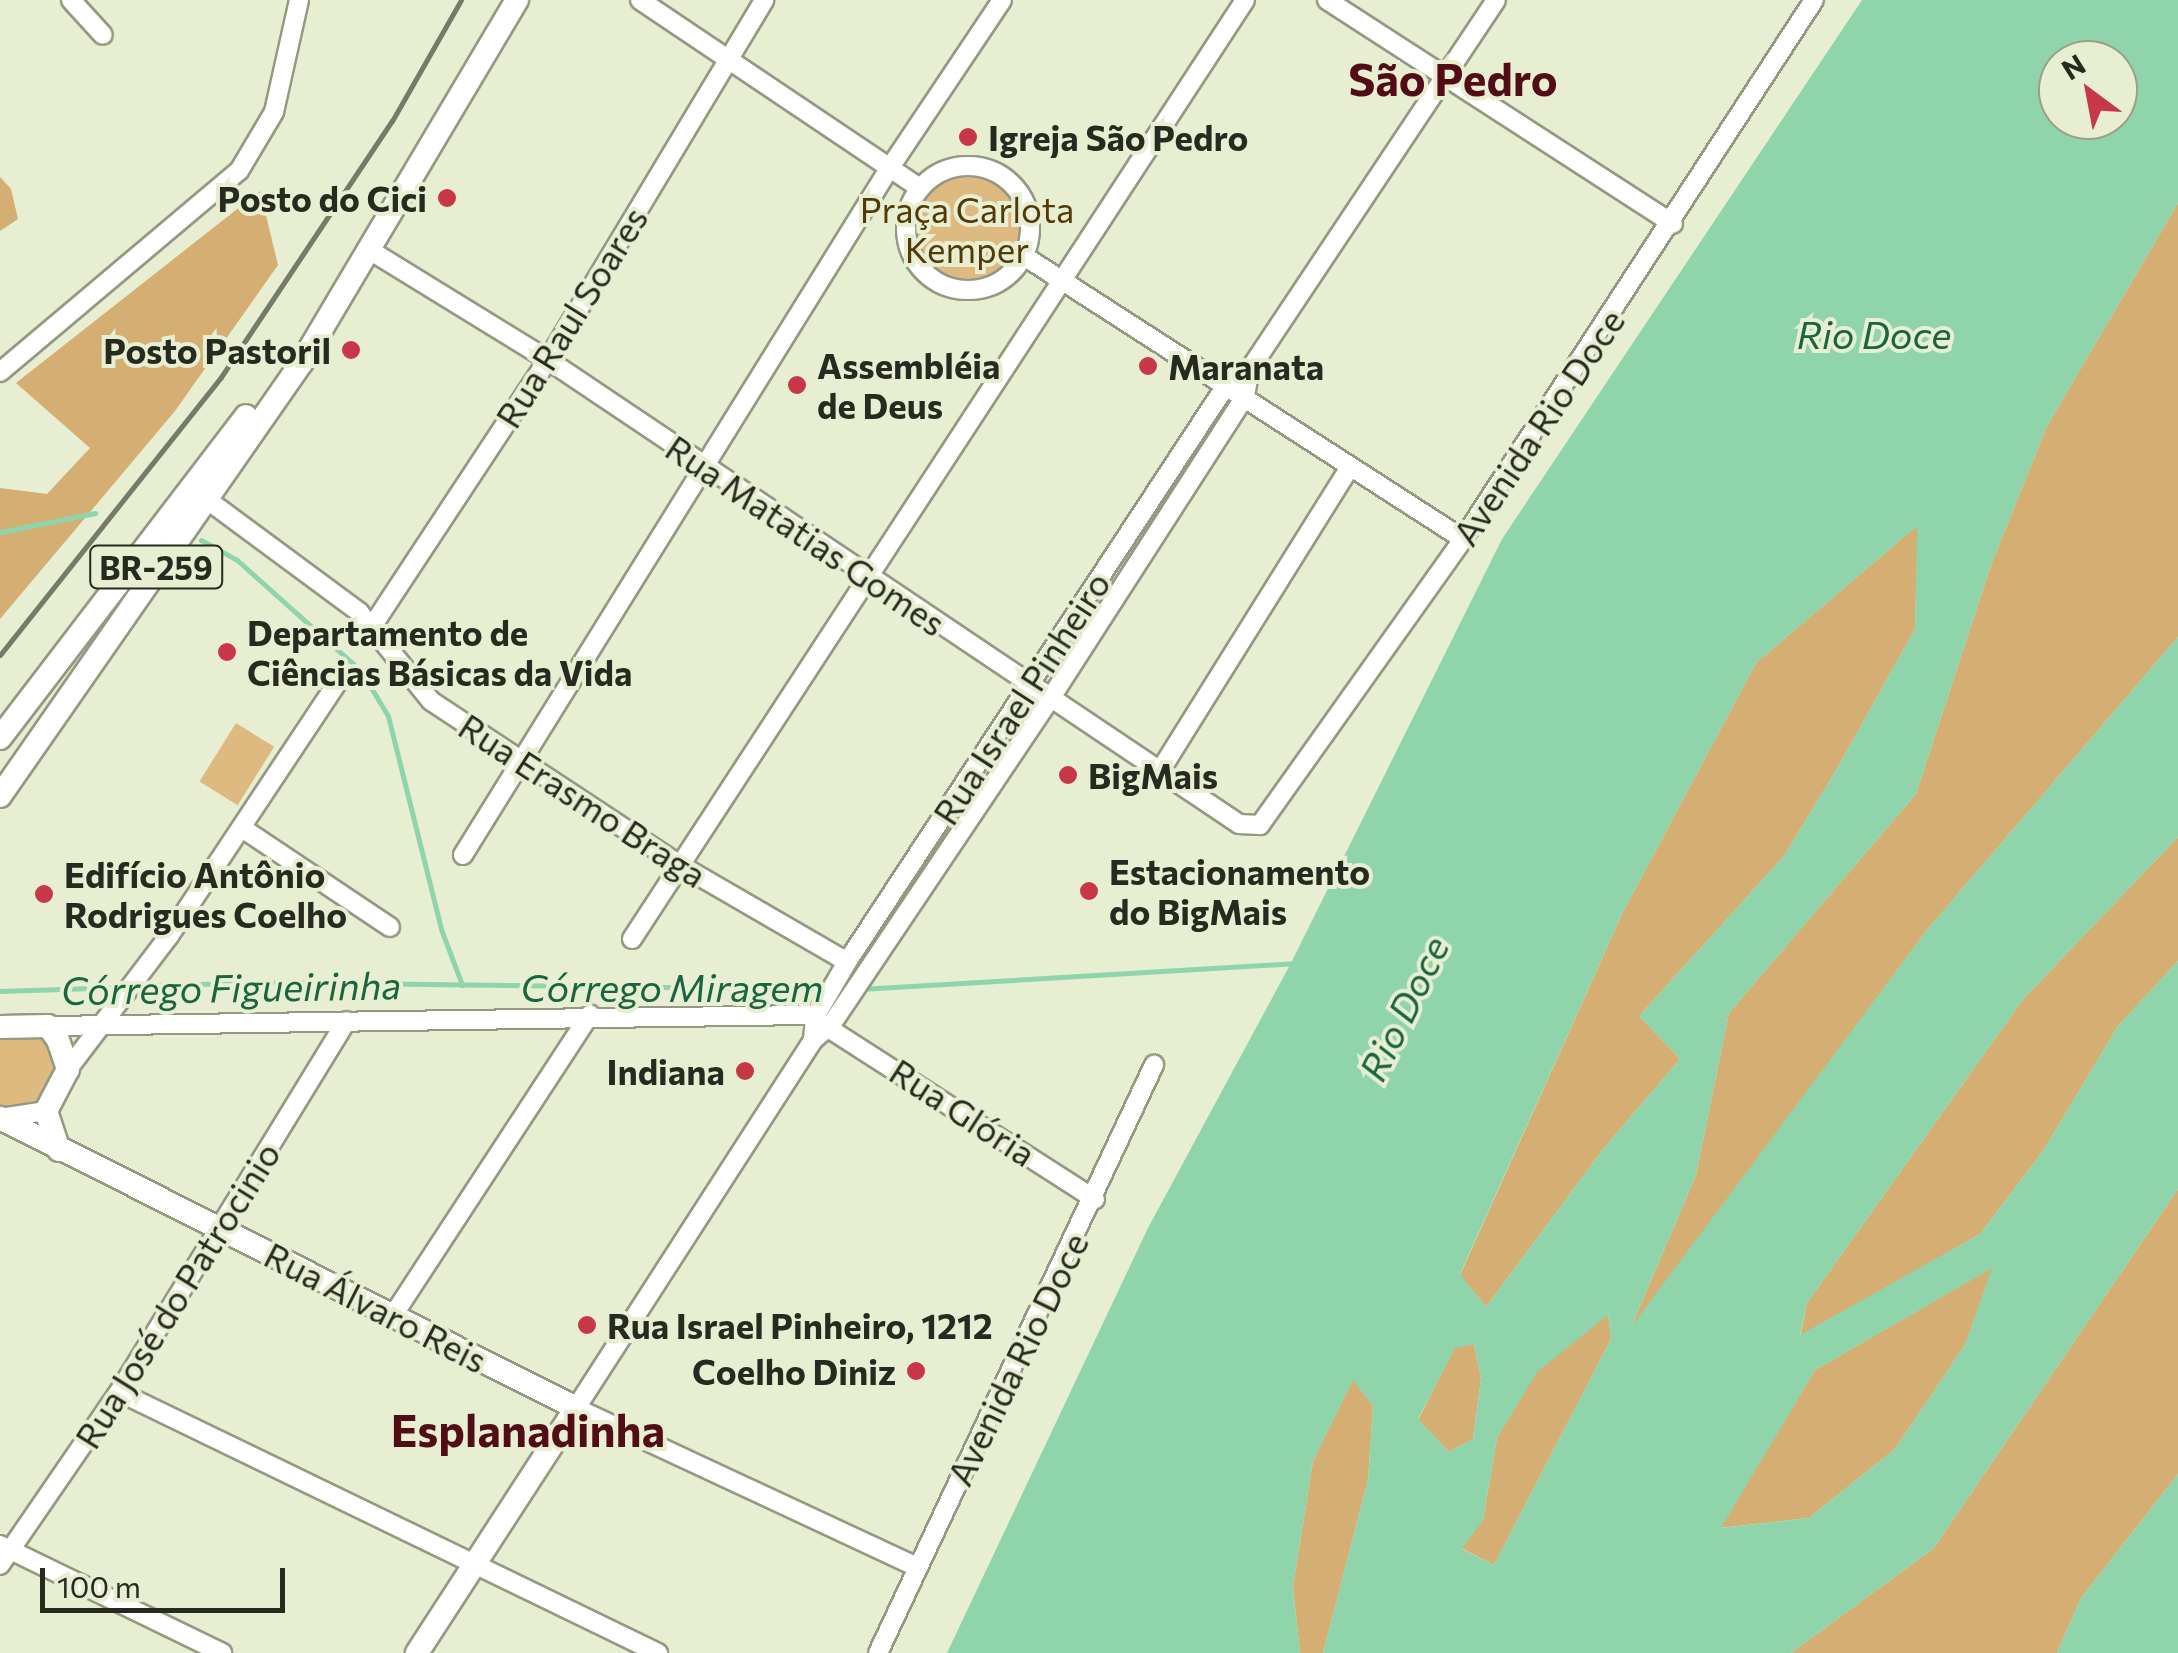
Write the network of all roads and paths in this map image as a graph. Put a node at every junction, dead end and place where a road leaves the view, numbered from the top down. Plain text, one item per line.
1 (70, 0) edge
2 (299, 0) edge
3 (517, 0) edge
4 (640, 0) edge
5 (764, 0) edge
6 (1002, 0) edge
7 (1245, 0) edge
8 (1327, 0) edge
9 (1496, 0) edge
10 (1814, 0) edge
11 (103, 35) dead end
12 (729, 56) junction
13 (1445, 78) junction
14 (890, 169) junction
15 (920, 188) junction
16 (1673, 224) junction
17 (371, 251) junction
18 (1024, 256) junction
19 (1064, 279) junction
20 (314, 339) junction
21 (548, 360) junction
22 (1250, 369) junction
23 (0, 372) edge
24 (1227, 384) junction
25 (1245, 396) junction
26 (1350, 467) junction
27 (704, 468) junction
28 (204, 498) junction
29 (1464, 539) junction
30 (868, 576) junction
31 (371, 628) junction
32 (340, 679) dead end
33 (1031, 684) junction
34 (32, 696) junction
35 (1052, 696) junction
36 (60, 712) junction
37 (0, 738) edge
38 (519, 762) junction
39 (1160, 771) junction
40 (0, 796) edge
41 (1239, 824) joint
42 (242, 828) junction
43 (462, 855) dead end
44 (680, 865) junction
45 (390, 927) dead end
46 (632, 939) dead end
47 (847, 962) junction
48 (590, 1014) junction
49 (823, 1021) junction
50 (346, 1022) junction
51 (102, 1025) junction
52 (48, 1026) junction
53 (0, 1027) edge
54 (1154, 1064) dead end
55 (68, 1070) junction
56 (46, 1111) junction
57 (0, 1118) edge
58 (59, 1150) junction
59 (1095, 1198) junction
60 (222, 1230) junction
61 (394, 1314) junction
62 (120, 1392) junction
63 (576, 1408) junction
64 (3, 1553) edge
65 (478, 1561) junction
66 (917, 1567) junction
67 (222, 1653) edge
68 (417, 1653) edge
69 (658, 1653) edge
70 (878, 1653) edge

1 - 11 street
2 - 23 street
3 - 17 main road, BR-259
4 - 12 street
5 - 12 street, Rua Raul Soares
6 - 14 street
7 - 19 street
8 - 13 street
9 - 13 street, Rua Israel Pinheiro
10 - 16 street, Avenida Rio Doce
12 - 14 street
12 - 21 street, Rua Raul Soares
13 - 16 street
13 - 22 street, Rua Israel Pinheiro
14 - 15 street
14 - 27 street
15 - 18 street
15 - 18 street
16 - 29 street, Avenida Rio Doce
17 - 20 main road, BR-259
17 - 21 street, Rua Matatias Gomes
18 - 19 street
19 - 24 street
19 - 30 street
20 - 28 main road, BR-259
20 - 34 main road, BR-259
21 - 27 street, Rua Matatias Gomes
21 - 31 street, Rua Raul Soares
22 - 24 street, Rua Israel Pinheiro
22 - 25 street, Rua Israel Pinheiro
24 - 25 street
24 - 33 street, Rua Israel Pinheiro
25 - 26 street
25 - 35 street, Rua Israel Pinheiro
26 - 29 street
26 - 39 street
27 - 30 street, Rua Matatias Gomes
27 - 38 street
28 - 31 street, Rua Erasmo Braga
28 - 36 main road, BR-259
29 - 41 street, Avenida Rio Doce
30 - 33 street, Rua Matatias Gomes
30 - 44 street
31 - 38 street, Rua Erasmo Braga
32 - 42 street
33 - 35 street, Rua Matatias Gomes
33 - 47 street, Rua Israel Pinheiro
34 - 36 main road
34 - 37 main road, BR-259
35 - 39 street, Rua Matatias Gomes
35 - 49 street, Rua Israel Pinheiro
36 - 40 main road, BR-259
38 - 43 street
38 - 44 street, Rua Erasmo Braga
39 - 41 street, Rua Matatias Gomes
42 - 45 street
42 - 51 street
44 - 46 street
44 - 47 street, Rua Erasmo Braga
47 - 49 street, Rua Israel Pinheiro
48 - 49 street
48 - 50 street
48 - 61 street
49 - 59 street, Rua Glória
49 - 63 street, Rua Israel Pinheiro
50 - 51 street
50 - 60 street, Rua José do Patrocinio
51 - 52 street
51 - 55 street
52 - 53 main road
52 - 55 main road
54 - 59 street, Avenida Rio Doce
55 - 56 main road
56 - 57 street
56 - 58 main road
57 - 58 main road, Rua Álvaro Reis
58 - 60 main road, Rua Álvaro Reis
59 - 66 street, Avenida Rio Doce
60 - 61 main road, Rua Álvaro Reis
60 - 62 street, Rua José do Patrocinio
61 - 63 main road, Rua Álvaro Reis
62 - 64 street, Rua José do Patrocinio
62 - 65 street
63 - 65 main road, Rua Israel Pinheiro
63 - 66 street, Rua Álvaro Reis
64 - 67 street
65 - 68 main road, Rua Israel Pinheiro
65 - 69 street
66 - 70 street, Avenida Rio Doce

